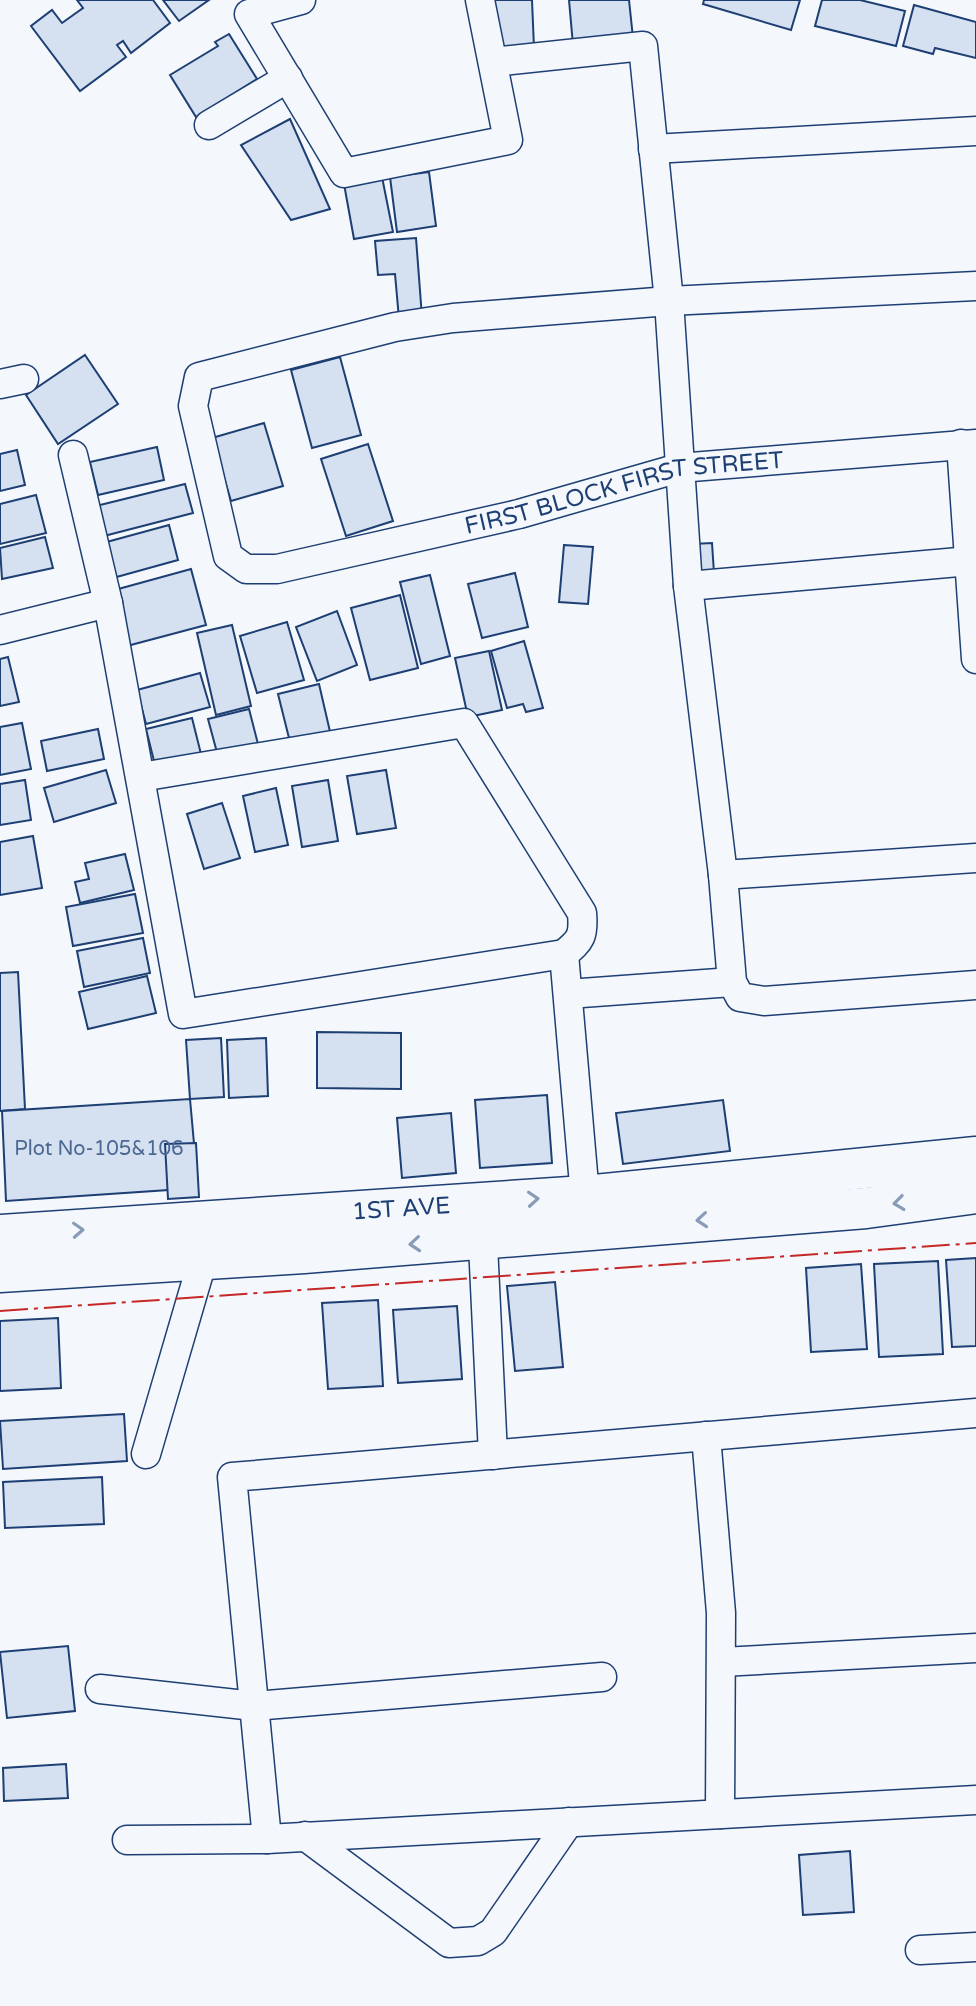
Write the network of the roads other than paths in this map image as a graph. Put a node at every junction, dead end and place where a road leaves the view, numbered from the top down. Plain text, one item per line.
1 (301, 0) edge
2 (480, 0) edge
3 (493, 62) junction
4 (288, 78) junction
5 (209, 125) dead end
6 (976, 131) edge
7 (653, 149) junction
8 (976, 286) edge
9 (669, 301) junction
10 (969, 444) edge
11 (73, 455) dead end
12 (679, 468) junction
13 (970, 561) junction
14 (688, 586) junction
15 (108, 603) junction
16 (0, 630) edge
17 (976, 659) edge
18 (141, 777) junction
19 (976, 858) edge
20 (723, 875) junction
21 (564, 954) junction
22 (732, 982) junction
23 (976, 985) edge
24 (568, 994) junction
25 (976, 1157) edge
26 (976, 1193) edge
27 (585, 1196) junction
28 (482, 1220) junction
29 (0, 1235) edge
30 (203, 1259) junction
31 (0, 1272) edge
32 (976, 1413) edge
33 (706, 1436) junction
34 (146, 1454) dead end
35 (493, 1455) junction
36 (976, 1648) edge
37 (722, 1662) junction
38 (602, 1677) dead end
39 (100, 1689) dead end
40 (254, 1706) junction
41 (976, 1800) edge
42 (720, 1814) junction
43 (569, 1822) junction
44 (305, 1836) junction
45 (267, 1839) junction
46 (127, 1840) dead end
47 (976, 1947) edge
48 (920, 1950) dead end

1 - 4 street
2 - 3 street
3 - 4 street
3 - 7 street
4 - 5 street
6 - 7 street
7 - 9 street
8 - 9 street
9 - 12 street
9 - 12 street, FIRST BLOCK FIRST STREET
10 - 12 street, FIRST BLOCK FIRST STREET
10 - 13 street
11 - 15 street
12 - 14 street
13 - 14 street
13 - 17 street
14 - 20 street
15 - 16 street
15 - 18 street
18 - 21 street
18 - 21 street
19 - 20 street
20 - 22 street
21 - 24 street
22 - 23 street
22 - 24 street
24 - 27 street
25 - 27 main road, 1ST AVE
26 -> 28 main road
28 -> 27 main road, 1ST AVE
29 -> 28 main road, 1ST AVE
28 -> 30 main road
28 - 35 street
30 - 31 main road
30 - 34 street
32 - 33 street
33 - 35 street
33 - 37 street
35 - 40 street
36 - 37 street
37 - 42 street
38 - 40 street
39 - 40 street
40 - 45 street
41 - 42 street
42 - 43 street
43 - 44 street
43 - 44 street
44 - 45 street
45 - 46 street
47 - 48 street

